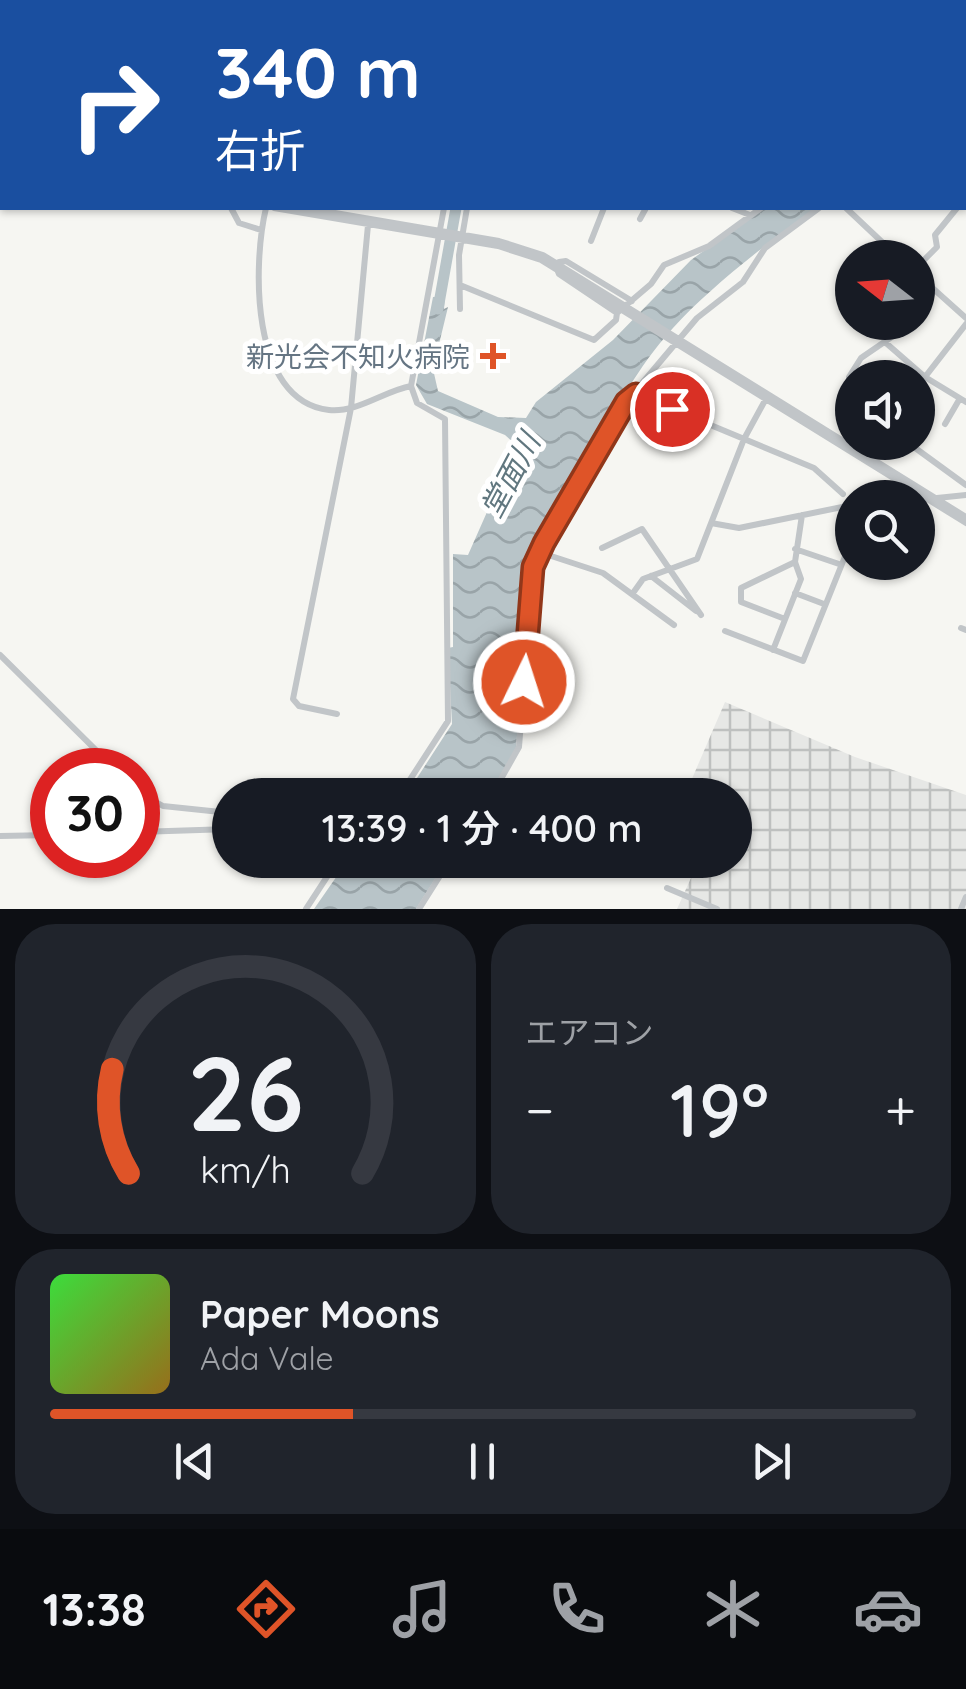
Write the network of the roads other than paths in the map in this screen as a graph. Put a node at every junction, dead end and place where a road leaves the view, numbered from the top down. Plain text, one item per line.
1 (232, 210) edge
2 (265, 210) edge
3 (287, 210) edge
4 (315, 210) edge
5 (444, 210) edge
6 (467, 210) edge
7 (603, 210) edge
8 (645, 210) edge
9 (738, 210) edge
10 (758, 210) edge
11 (816, 210) edge
12 (848, 210) edge
13 (954, 210) edge
14 (752, 215) junction
15 (640, 219) dead end
16 (368, 222) junction
17 (260, 230) junction
18 (439, 233) junction
19 (461, 237) junction
20 (880, 240) edge
21 (935, 240) edge
22 (591, 241) dead end
23 (557, 264) junction
24 (460, 285) junction
25 (935, 291) edge
26 (632, 301) junction
27 (460, 310) dead end
28 (616, 313) junction
29 (966, 321) edge
30 (889, 340) edge
31 (886, 343) junction
32 (860, 360) edge
33 (906, 360) edge
34 (935, 363) edge
35 (935, 383) edge
36 (410, 386) junction
37 (636, 394) junction
38 (767, 397) junction
39 (963, 401) edge
40 (351, 408) junction
41 (945, 424) dead end
42 (744, 439) junction
43 (932, 460) edge
44 (901, 480) edge
45 (966, 485) edge
46 (835, 488) edge
47 (966, 494) edge
48 (935, 501) edge
49 (935, 502) edge
50 (835, 508) edge
51 (802, 515) junction
52 (966, 520) edge
53 (711, 524) junction
54 (602, 548) dead end
55 (795, 549) junction
56 (539, 552) junction
57 (795, 562) junction
58 (835, 563) edge
59 (669, 568) junction
60 (835, 575) edge
61 (651, 576) junction
62 (633, 593) junction
63 (795, 594) junction
64 (824, 604) junction
65 (785, 619) junction
66 (674, 625) dead end
67 (725, 632) dead end
68 (773, 650) junction
69 (0, 655) edge
70 (338, 714) dead end
71 (94, 748) edge
72 (411, 778) edge
73 (502, 778) edge
74 (160, 804) edge
75 (212, 810) edge
76 (212, 829) edge
77 (160, 831) edge
78 (30, 835) edge
79 (0, 836) edge
80 (326, 878) edge
81 (439, 878) edge
82 (667, 888) dead end
83 (966, 898) edge
84 (306, 909) edge
85 (419, 909) edge
86 (717, 909) edge
87 (961, 909) edge

1 - 17 street
2 - 17 street
3 - 16 street
4 - 16 street
5 - 18 street
6 - 19 street
7 - 22 street
8 - 15 street
9 - 14 street
10 - 14 street
11 - 37 street
12 - 20 street
13 - 21 street
14 - 26 street
16 - 18 street
16 - 40 street
17 - 40 street
18 - 19 street
18 - 36 street
19 - 23 street
19 - 24 street
23 - 26 street
23 - 28 street
23 - 38 street
24 - 27 street
24 - 28 street
25 - 29 street
26 - 28 street
29 - 34 street
30 - 31 street
31 - 32 street
31 - 33 street
35 - 39 street
36 - 40 street
36 - 72 street
37 - 42 street
37 - 56 street
38 - 42 street
38 - 44 street
39 - 41 street
40 - 70 street
42 - 46 street
42 - 53 street
43 - 45 street
47 - 48 street
49 - 52 street
50 - 51 street
51 - 53 street
51 - 55 street
53 - 59 street
54 - 59 street
55 - 57 street
55 - 58 street
56 - 62 street
56 - 73 street
57 - 63 street
57 - 65 street
59 - 61 street
59 - 61 street
60 - 64 street
61 - 62 street
62 - 66 street
63 - 64 street
63 - 65 street
64 - 68 street
65 - 68 street
67 - 68 street
69 - 71 street
74 - 75 street
76 - 77 street
78 - 79 street
80 - 84 street
81 - 85 street
82 - 86 street
83 - 87 street

